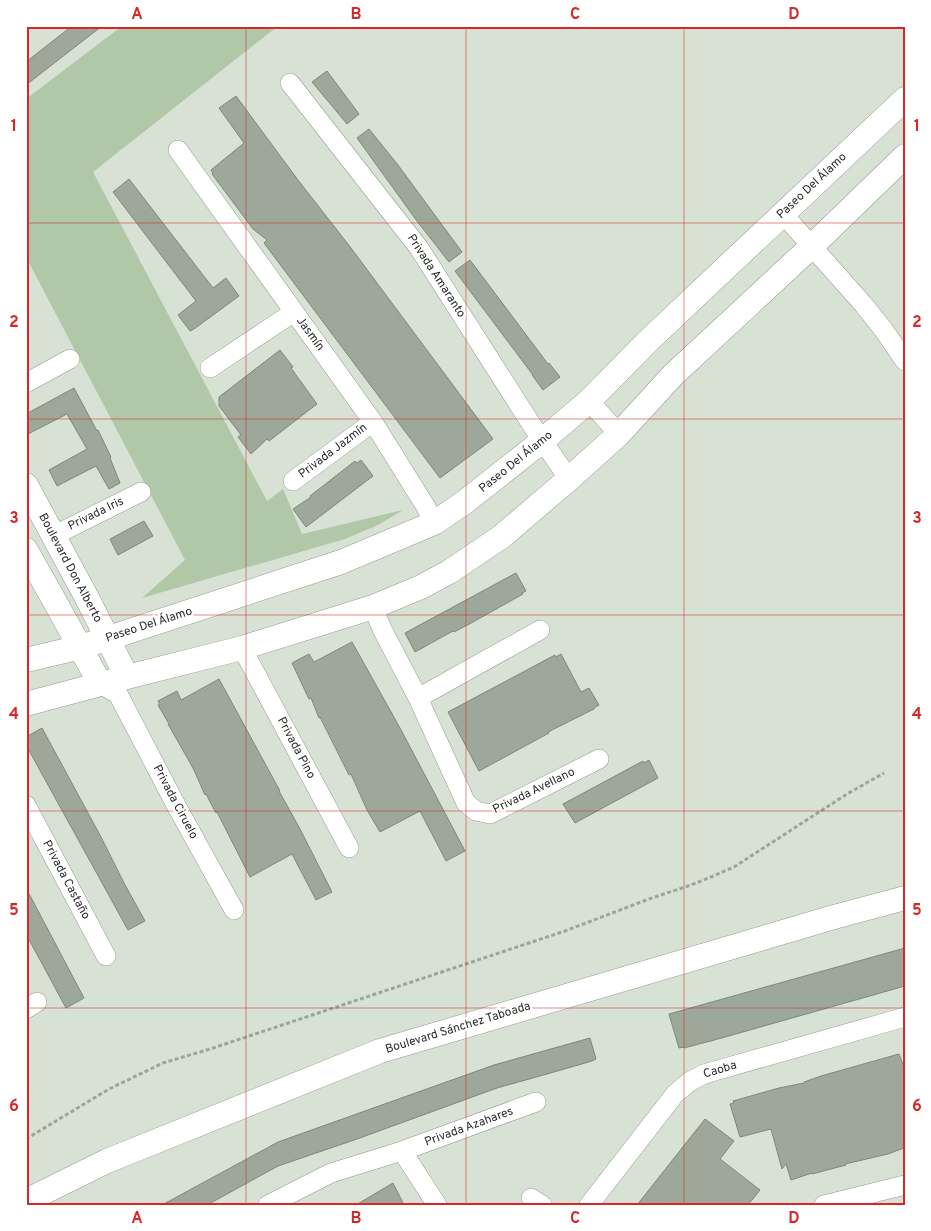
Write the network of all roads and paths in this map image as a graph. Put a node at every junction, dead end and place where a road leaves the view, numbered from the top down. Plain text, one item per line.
1 (290, 83) dead end
2 (905, 98) edge
3 (178, 150) dead end
4 (905, 156) edge
5 (782, 214) junction
6 (812, 246) junction
7 (294, 312) junction
8 (70, 359) dead end
9 (905, 361) edge
10 (210, 368) dead end
11 (26, 383) edge
12 (589, 401) junction
13 (372, 422) junction
14 (619, 434) junction
15 (542, 441) junction
16 (570, 479) junction
17 (293, 481) dead end
18 (26, 485) edge
19 (141, 492) dead end
20 (434, 523) junction
21 (52, 536) junction
22 (26, 550) edge
23 (373, 607) junction
24 (540, 630) dead end
25 (108, 638) junction
26 (81, 647) junction
27 (242, 648) junction
28 (26, 660) edge
29 (115, 685) junction
30 (418, 698) junction
31 (26, 704) edge
32 (599, 759) dead end
33 (884, 773) dead end
34 (26, 805) edge
35 (349, 848) dead end
36 (905, 898) edge
37 (234, 910) dead end
38 (106, 956) dead end
39 (905, 1017) edge
40 (536, 1102) dead end
41 (26, 1139) edge
42 (402, 1151) junction
43 (905, 1185) edge
44 (26, 1201) edge
45 (275, 1203) edge
46 (437, 1205) edge
47 (589, 1205) edge
48 (824, 1205) edge

1 - 15 street, Privada Amaranto
2 - 5 street, Paseo Del Álamo
3 - 7 street, Jasmín
4 - 6 street
5 - 6 street
5 - 12 street, Paseo Del Álamo
6 - 9 street
6 - 14 street
7 - 10 street
7 - 13 street, Jasmín
8 - 11 street
12 - 14 street
12 - 15 street, Paseo Del Álamo
13 - 17 street, Privada Jazmín
13 - 20 street, Jasmín
14 - 16 street
15 - 16 street, Privada Amaranto
15 - 20 street, Paseo Del Álamo
16 - 23 street
18 - 21 street, Boulevard Don Alberto
19 - 21 street, Privada Iris
20 - 25 street, Paseo Del Álamo
21 - 25 street, Boulevard Don Alberto
22 - 26 street
23 - 27 street
23 - 30 street, Privada Avellano
24 - 30 street
25 - 26 street, Paseo Del Álamo
25 - 29 street, Boulevard Don Alberto
26 - 28 street, Paseo Del Álamo
26 - 29 street
27 - 29 street
27 - 35 street, Privada Pino
29 - 31 street
29 - 37 street, Privada Ciruelo
30 - 32 street, Privada Avellano
33 - 41 path
34 - 38 street, Privada Castaño
36 - 44 street, Boulevard Sánchez Taboada
39 - 47 street, Caoba
40 - 42 street, Privada Azahares
42 - 45 street, Privada Azahares
42 - 46 street
43 - 48 street

